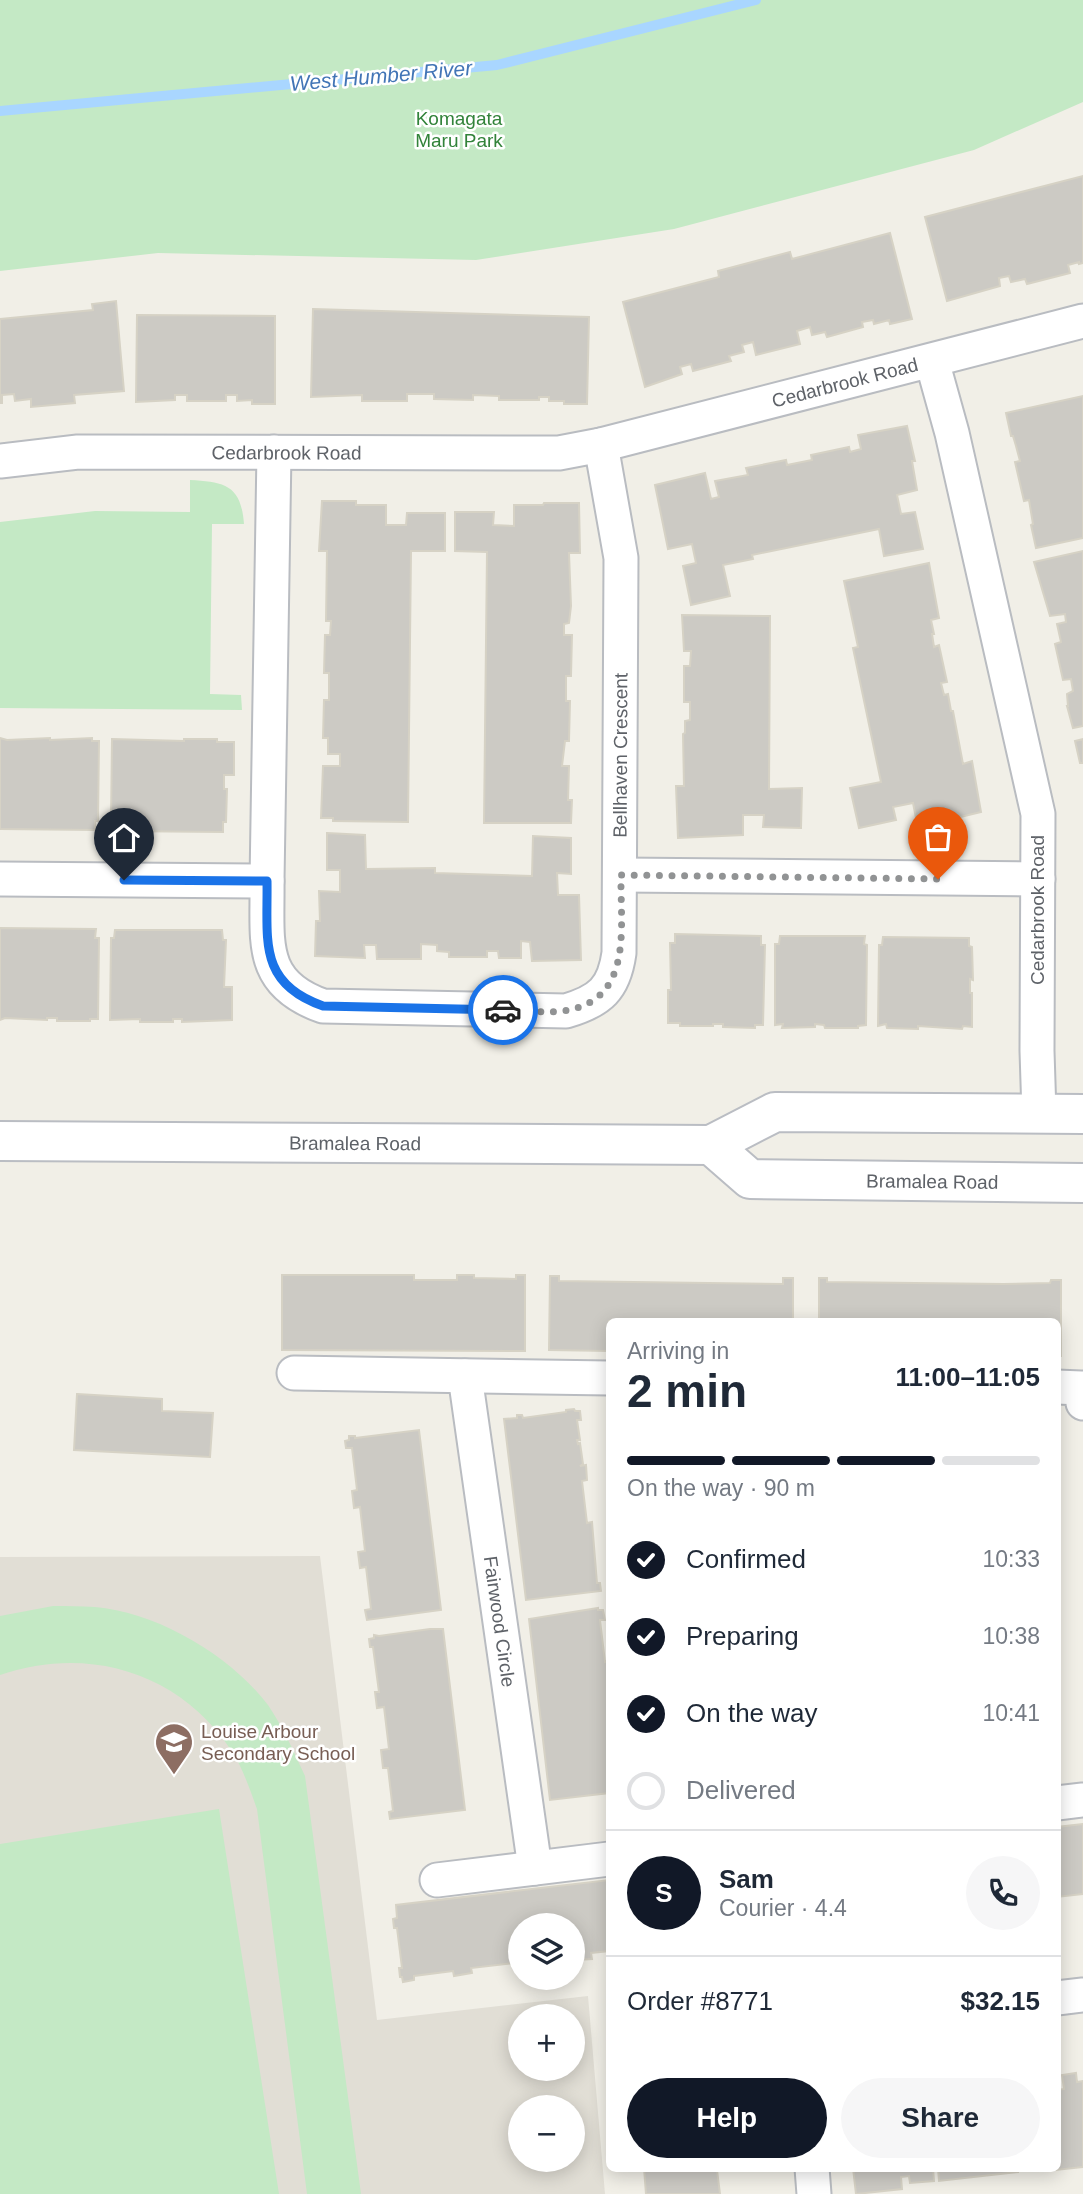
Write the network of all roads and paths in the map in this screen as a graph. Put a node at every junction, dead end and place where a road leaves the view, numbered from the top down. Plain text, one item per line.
1 (1083, 321) edge
2 (932, 361) junction
3 (601, 445) junction
4 (274, 452) junction
5 (0, 461) edge
6 (621, 875) junction
7 (0, 878) edge
8 (1038, 879) junction
9 (267, 881) junction
10 (1039, 1114) junction
11 (1083, 1114) edge
12 (0, 1141) edge
13 (711, 1145) junction
14 (1083, 1182) edge
15 (294, 1373) dead end
16 (465, 1376) junction
17 (606, 1378) edge
18 (1061, 1387) edge
19 (1083, 1403) edge
20 (1083, 1800) edge
21 (1061, 1803) edge
22 (606, 1859) edge
23 (535, 1868) junction
24 (437, 1880) dead end
25 (1083, 1995) edge
26 (1061, 1998) edge
27 (812, 2172) edge
28 (814, 2194) edge

1 - 2 street
2 - 3 street, Cedarbrook Road
2 - 8 street, Cedarbrook Road
3 - 4 street, Cedarbrook Road
3 - 6 street, Bellhaven Crescent
4 - 5 street, Cedarbrook Road
4 - 9 street, Bellhaven Crescent
6 - 8 street
6 - 9 street, Bellhaven Crescent
7 - 9 street
8 - 10 street, Cedarbrook Road
10 - 11 main road, Bramalea Road
10 - 13 main road, Bramalea Road
12 - 13 main road, Bramalea Road
13 - 14 main road, Bramalea Road
15 - 16 street
16 - 17 street
16 - 23 street, Fairwood Circle
18 - 19 street
20 - 21 street
22 - 23 street
23 - 24 street
25 - 26 street
27 - 28 street

